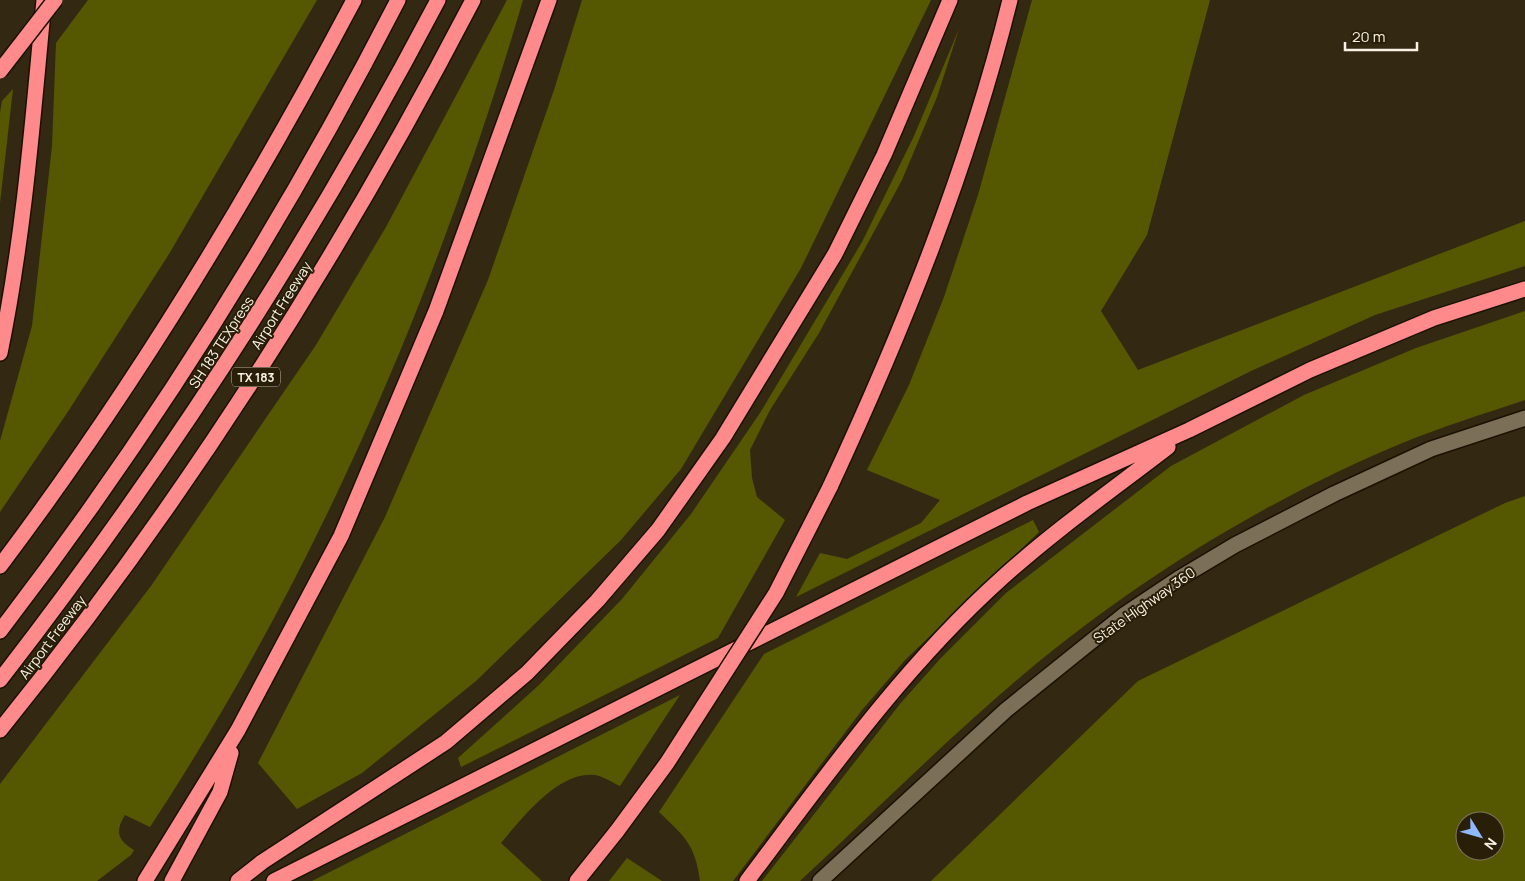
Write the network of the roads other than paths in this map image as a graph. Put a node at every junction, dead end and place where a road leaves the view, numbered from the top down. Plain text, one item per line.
1 (44, 0) edge
2 (55, 0) edge
3 (354, 0) edge
4 (398, 0) edge
5 (438, 0) edge
6 (473, 0) edge
7 (549, 0) edge
8 (950, 0) edge
9 (1010, 0) edge
10 (0, 70) edge
11 (1525, 290) edge
12 (0, 353) edge
13 (1525, 418) edge
14 (1189, 430) junction
15 (0, 566) edge
16 (0, 631) edge
17 (0, 680) edge
18 (0, 730) edge
19 (238, 730) junction
20 (145, 881) edge
21 (172, 881) edge
22 (238, 881) edge
23 (274, 881) edge
24 (577, 881) edge
25 (747, 881) edge
26 (820, 881) edge

1 - 12 highway
2 - 10 highway, bridge
3 - 15 highway
4 - 16 highway, SH 183 TEXpress
5 - 17 highway, SH 183 TEXpress
6 - 18 highway, Airport Freeway / TX 183
7 - 19 highway
8 - 22 highway
9 - 24 highway, bridge
11 - 14 highway
13 - 26 main road, State Highway 360
14 - 23 highway
14 - 25 highway
19 - 20 highway
19 - 21 highway

